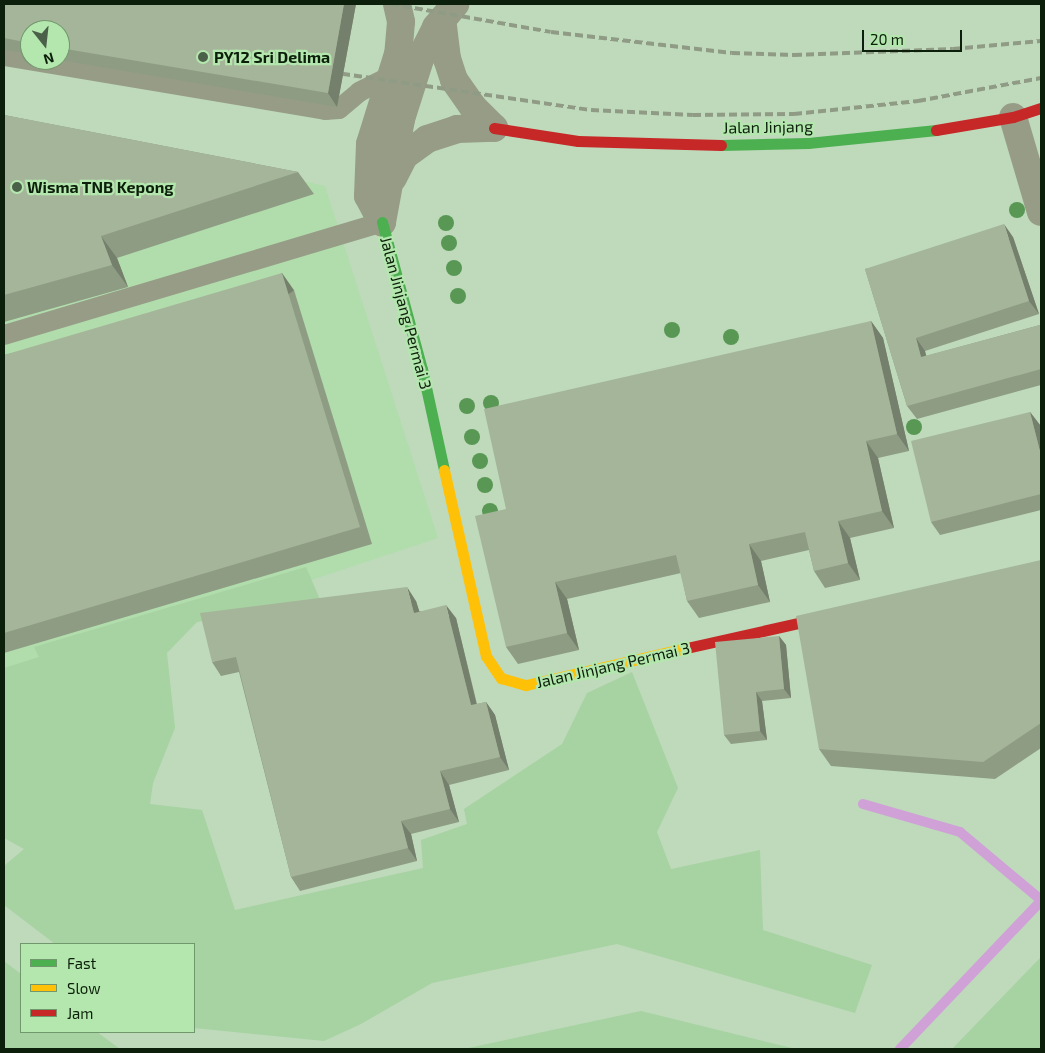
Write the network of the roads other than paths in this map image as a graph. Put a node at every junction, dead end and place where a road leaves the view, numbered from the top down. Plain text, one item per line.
1 (398, 4) edge
2 (448, 12) edge
3 (4, 56) edge
4 (390, 76) junction
5 (1041, 108) edge
6 (1013, 117) junction
7 (494, 128) junction
8 (387, 190) junction
9 (1041, 212) edge
10 (382, 222) junction
11 (4, 335) edge
12 (847, 612) edge

1 - 4 street
2 - 7 street
2 - 8 street
3 - 4 lane
4 - 10 street
5 - 6 street, Jalan Jinjang
6 - 7 street, Jalan Jinjang
6 - 9 street
7 - 8 street
8 - 10 street
10 - 11 lane
10 - 12 street, Jalan Jinjang Permai 3

